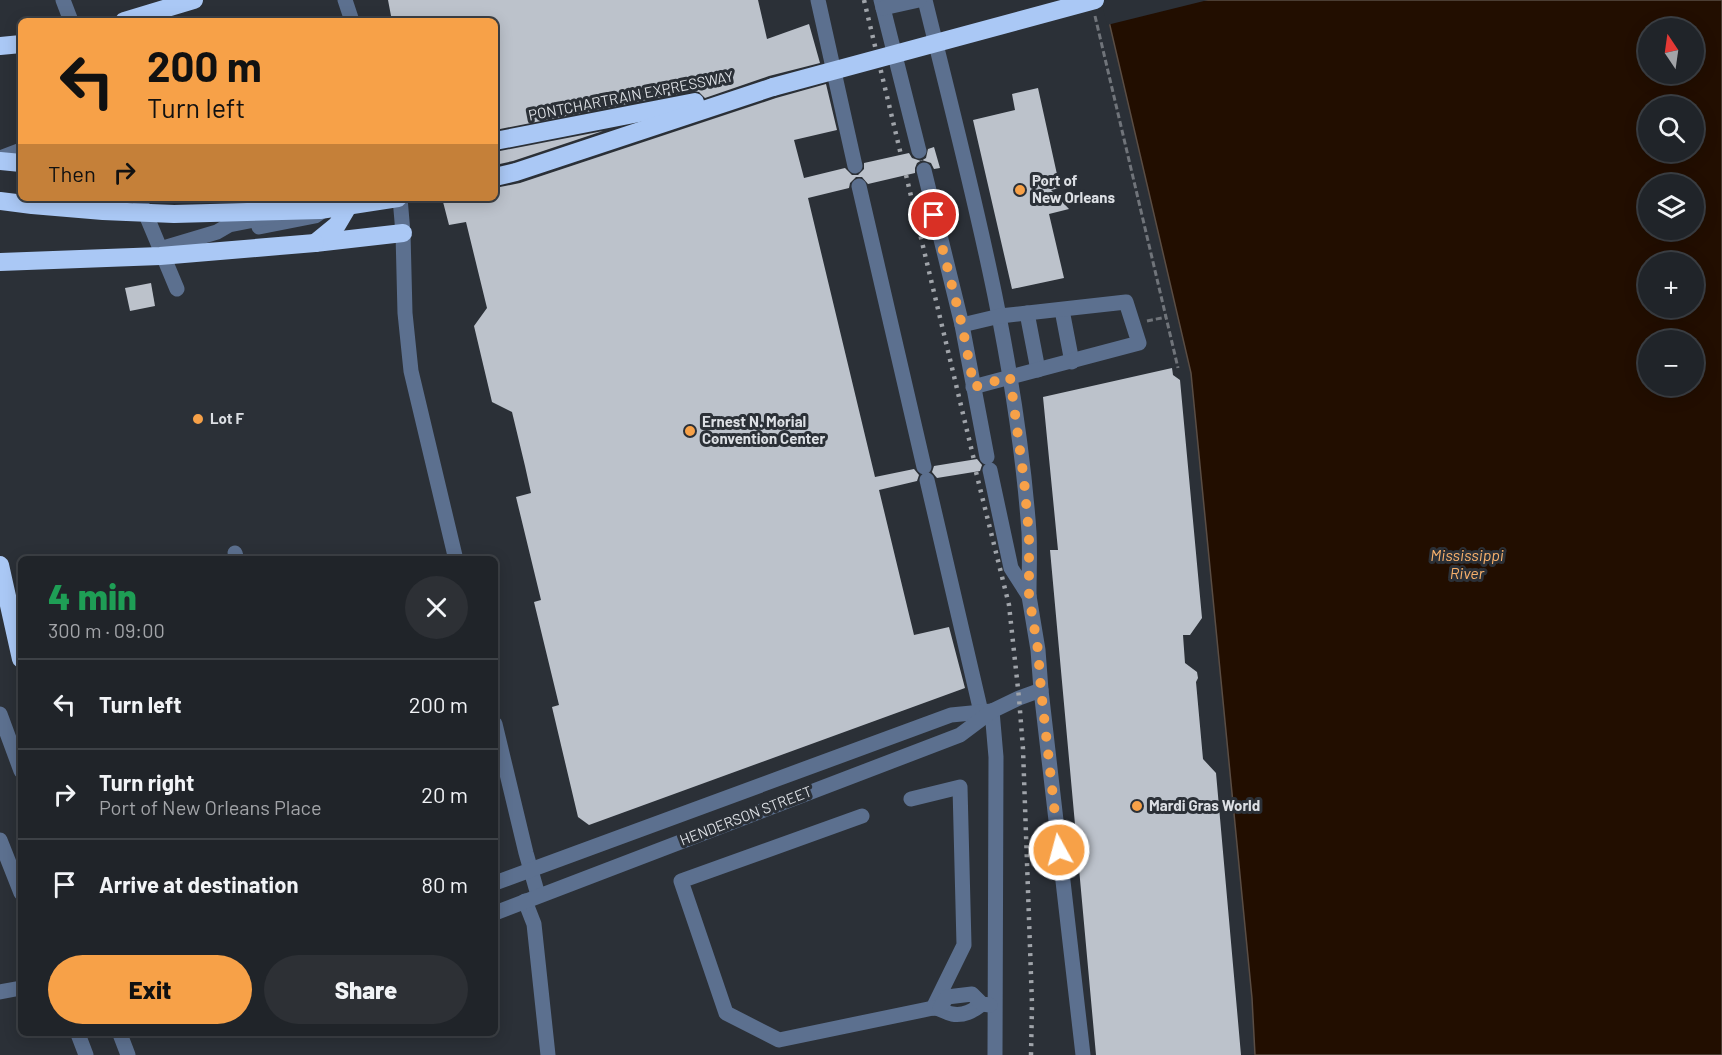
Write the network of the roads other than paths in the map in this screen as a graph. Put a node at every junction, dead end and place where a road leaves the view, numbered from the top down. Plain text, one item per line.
1 (63, 0) edge
2 (194, 0) edge
3 (345, 0) edge
4 (818, 0) edge
5 (919, 0) edge
6 (925, 0) edge
7 (882, 4) edge
8 (1094, 6) edge
9 (70, 18) edge
10 (134, 18) edge
11 (351, 18) edge
12 (18, 44) edge
13 (0, 46) edge
14 (773, 87) junction
15 (498, 140) edge
16 (18, 151) edge
17 (919, 151) dead end
18 (0, 160) edge
19 (18, 163) edge
20 (855, 166) dead end
21 (924, 170) dead end
22 (498, 176) edge
23 (859, 186) dead end
24 (0, 201) edge
25 (284, 201) edge
26 (319, 201) edge
27 (332, 201) edge
28 (351, 201) edge
29 (379, 201) edge
30 (399, 201) edge
31 (141, 202) edge
32 (218, 232) junction
33 (403, 234) junction
34 (315, 243) junction
35 (160, 249) junction
36 (0, 262) edge
37 (177, 289) dead end
38 (1062, 310) junction
39 (1027, 313) junction
40 (1000, 316) junction
41 (962, 325) junction
42 (1072, 362) junction
43 (1038, 370) junction
44 (1010, 377) junction
45 (974, 387) junction
46 (455, 556) edge
47 (0, 565) edge
48 (1029, 596) junction
49 (18, 646) edge
50 (1041, 690) junction
51 (987, 711) junction
52 (0, 714) edge
53 (498, 737) edge
54 (855, 750) junction
55 (18, 763) edge
56 (864, 771) junction
57 (911, 799) dead end
58 (862, 816) dead end
59 (0, 840) edge
60 (530, 870) junction
61 (498, 882) edge
62 (18, 885) edge
63 (531, 898) junction
64 (498, 912) edge
65 (18, 988) edge
66 (0, 992) edge
67 (988, 1005) junction
68 (936, 1008) junction
69 (79, 1036) edge
70 (121, 1036) edge
71 (86, 1055) edge
72 (128, 1055) edge
73 (548, 1055) edge
74 (995, 1055) edge
75 (1083, 1055) edge

1 - 9 street
2 - 10 highway
3 - 11 street
4 - 20 street
5 - 7 street
6 - 40 street
7 - 17 street
8 - 14 highway, bridge
12 - 13 highway
14 - 15 highway, PONTCHARTRAIN EXPRESSWAY
14 - 22 highway
16 - 18 street
18 - 19 highway
21 - 41 street
23 - 51 street
24 - 29 highway, bridge
25 - 31 street
26 - 32 street
27 - 32 street
28 - 34 highway
30 - 33 street
31 - 35 street
32 - 35 street
33 - 34 highway
33 - 46 street
34 - 36 highway, bridge
35 - 37 street
38 - 39 street
38 - 42 street
38 - 42 street
39 - 40 street
39 - 43 street
40 - 41 street
40 - 44 street
41 - 45 street
42 - 43 street
43 - 44 street
44 - 45 street
44 - 48 street
45 - 48 street
47 - 49 highway
48 - 50 street
50 - 51 street, HENDERSON STREET
50 - 75 street
51 - 54 street, HENDERSON STREET
51 - 56 street, HENDERSON STREET
51 - 67 street
52 - 55 street
53 - 60 street
54 - 56 street
54 - 60 street, HENDERSON STREET
56 - 63 street, HENDERSON STREET
57 - 68 street
58 - 68 street
59 - 62 street
60 - 61 street, HENDERSON STREET
60 - 63 street
63 - 64 street, HENDERSON STREET
63 - 73 street
65 - 66 street
67 - 68 street
67 - 74 street
69 - 71 street
70 - 72 street

